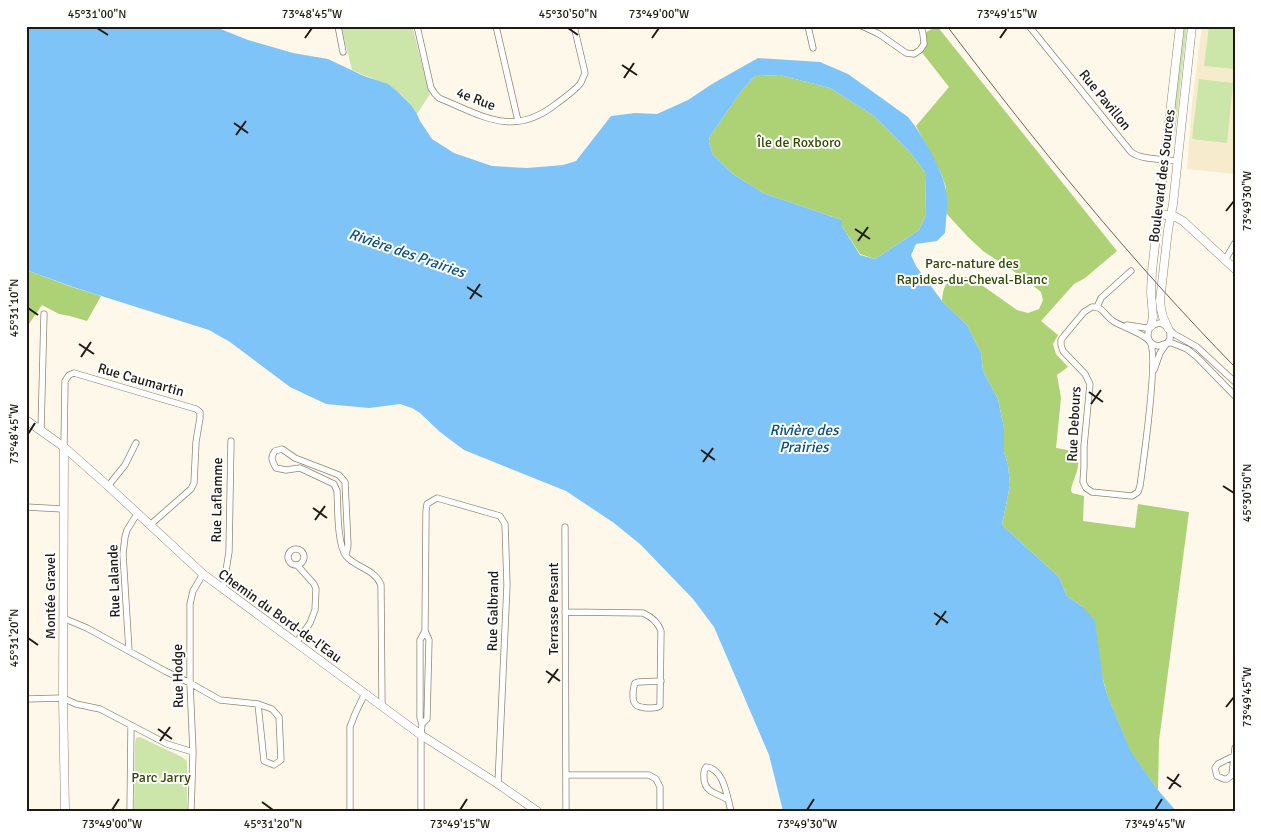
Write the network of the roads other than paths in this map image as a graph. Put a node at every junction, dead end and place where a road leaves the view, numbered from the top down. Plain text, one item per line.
1 (338, 26) edge
2 (416, 26) edge
3 (496, 26) edge
4 (574, 26) edge
5 (808, 26) edge
6 (862, 26) edge
7 (921, 26) edge
8 (1029, 26) edge
9 (1180, 26) edge
10 (1192, 26) edge
11 (812, 48) dead end
12 (344, 52) dead end
13 (518, 121) junction
14 (1165, 160) junction
15 (1177, 161) junction
16 (1159, 214) junction
17 (1171, 215) junction
18 (1235, 243) edge
19 (1225, 260) junction
20 (1235, 270) edge
21 (1131, 271) dead end
22 (1097, 307) junction
23 (44, 314) dead end
24 (1120, 324) junction
25 (1150, 326) junction
26 (1168, 328) junction
27 (1150, 342) junction
28 (1165, 344) junction
29 (1153, 372) junction
30 (65, 381) joint
31 (1235, 382) edge
32 (1235, 396) edge
33 (26, 420) edge
34 (41, 430) junction
35 (231, 441) dead end
36 (136, 443) dead end
37 (64, 447) junction
38 (341, 477) junction
39 (334, 484) junction
40 (108, 486) junction
41 (26, 508) edge
42 (63, 509) junction
43 (138, 514) junction
44 (150, 525) junction
45 (565, 526) dead end
46 (346, 556) junction
47 (297, 565) dead end
48 (203, 574) junction
49 (223, 589) junction
50 (565, 612) junction
51 (63, 618) junction
52 (296, 643) junction
53 (129, 651) junction
54 (661, 681) junction
55 (190, 683) junction
56 (365, 693) junction
57 (26, 698) edge
58 (63, 698) junction
59 (258, 704) junction
60 (382, 706) junction
61 (132, 726) junction
62 (421, 735) junction
63 (1235, 748) edge
64 (193, 752) junction
65 (1234, 756) edge
66 (566, 775) junction
67 (498, 784) junction
68 (727, 798) junction
69 (64, 811) edge
70 (130, 811) edge
71 (191, 811) edge
72 (350, 811) edge
73 (421, 811) edge
74 (537, 811) edge
75 (566, 811) edge
76 (660, 811) edge
77 (731, 811) edge

1 - 12 street
2 - 13 street, 4e Rue
3 - 13 street
4 - 13 street, 4e Rue
5 - 11 street
6 - 7 street
8 - 14 street, Rue Pavillon
9 - 14 street, Boulevard des Sources
10 - 15 street, Boulevard des Sources
14 - 15 street, Rue Pavillon
14 - 16 street, Boulevard des Sources
15 - 17 street, Boulevard des Sources
16 - 17 street
16 - 25 street, Boulevard des Sources
17 - 19 street
17 - 26 street, Boulevard des Sources
18 - 19 street
19 - 20 street
21 - 22 street
22 - 24 street
22 - 29 street, Rue Debours
23 - 34 street
24 - 25 street
24 - 27 street
25 - 26 street
25 - 27 street
26 - 28 street
26 - 31 street
27 - 28 street
27 - 29 street
28 - 29 street
28 - 32 street
30 - 37 street, Montée Gravel
30 - 44 street, Rue Caumartin
33 - 34 street, Chemin du Bord-de-l'Eau
34 - 37 street, Chemin du Bord-de-l'Eau
35 - 49 street, Rue Laflamme
36 - 40 street
37 - 40 street, Chemin du Bord-de-l'Eau
37 - 42 street, Montée Gravel
38 - 39 street
38 - 39 street
38 - 46 street
39 - 46 street
40 - 43 street, Chemin du Bord-de-l'Eau
41 - 42 street
42 - 51 street, Montée Gravel
43 - 44 street, Chemin du Bord-de-l'Eau
43 - 53 street, Rue Lalande
44 - 48 street, Chemin du Bord-de-l'Eau
45 - 50 street, Terrasse Pesant
46 - 60 street
47 - 52 street
48 - 49 street, Chemin du Bord-de-l'Eau
48 - 55 street, Rue Hodge
49 - 52 street, Chemin du Bord-de-l'Eau
50 - 54 street
50 - 66 street, Terrasse Pesant
51 - 53 street
51 - 58 street, Montée Gravel
52 - 56 street, Chemin du Bord-de-l'Eau
53 - 55 street
54 - 54 street
55 - 59 street
55 - 64 street, Rue Hodge
56 - 60 street, Chemin du Bord-de-l'Eau
56 - 72 street
57 - 58 street
58 - 61 street
58 - 69 street, Montée Gravel
59 - 59 street
60 - 62 street, Chemin du Bord-de-l'Eau
61 - 64 street
61 - 70 street
62 - 67 street, Chemin du Bord-de-l'Eau
62 - 67 street, Rue Galbrand
62 - 73 street
63 - 65 street
64 - 71 street, Rue Hodge
66 - 75 street, Terrasse Pesant
66 - 76 street
67 - 74 street, Chemin du Bord-de-l'Eau
68 - 68 street
68 - 77 street

